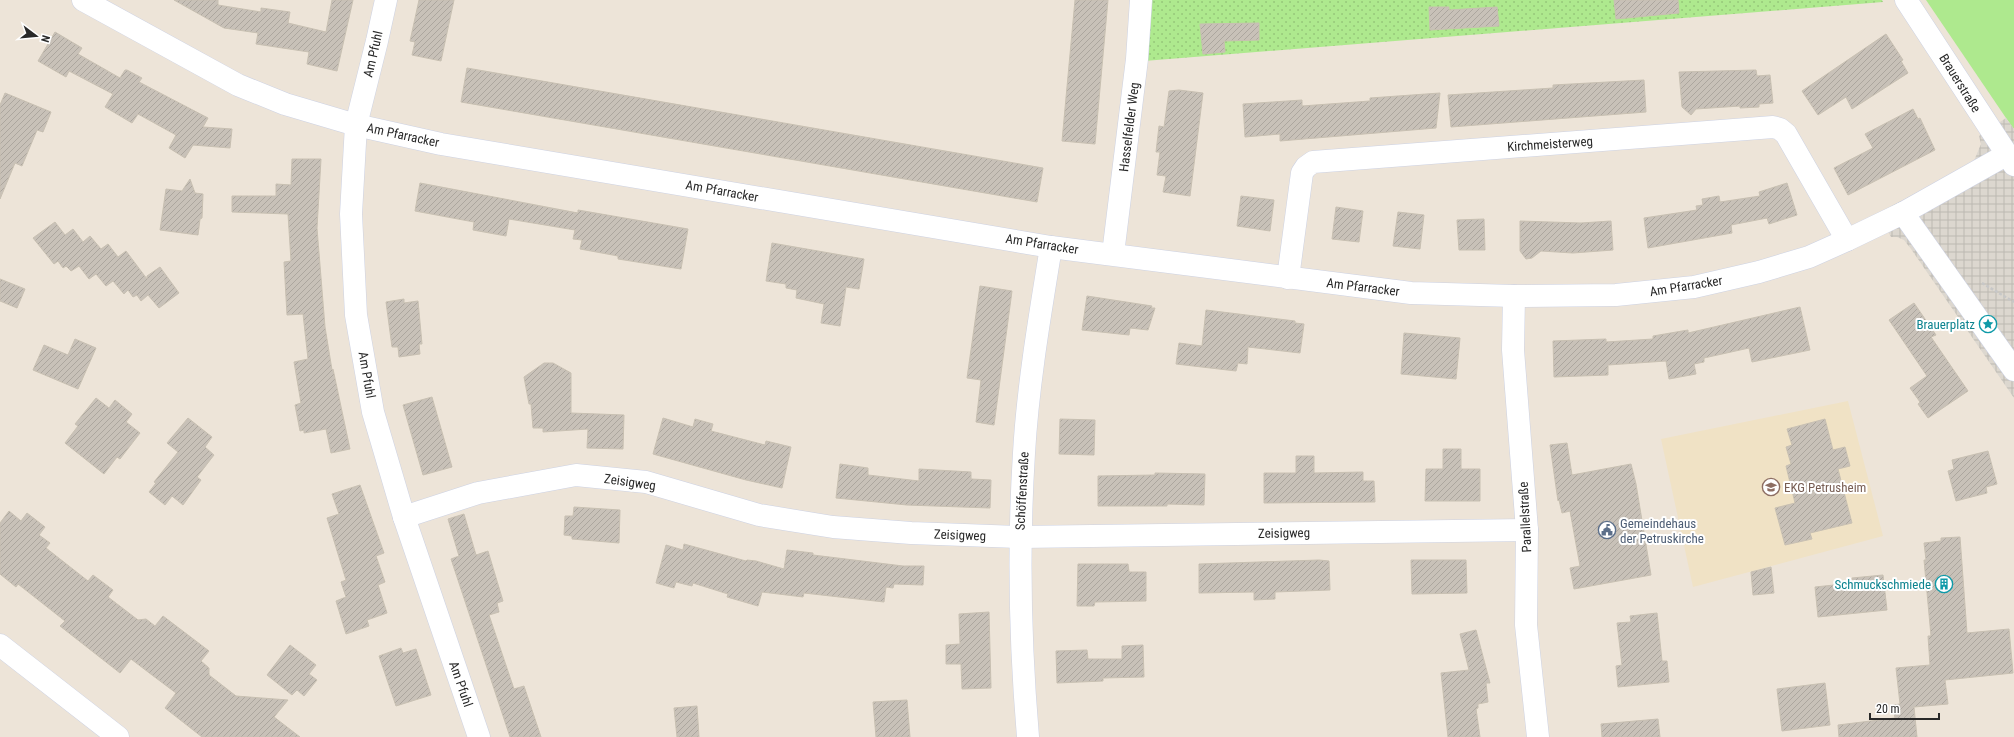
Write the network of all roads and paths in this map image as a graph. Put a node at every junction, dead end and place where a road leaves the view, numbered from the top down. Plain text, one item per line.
1 (83, 0) edge
2 (386, 0) edge
3 (1140, 0) edge
4 (1906, 0) edge
5 (356, 125) junction
6 (2010, 160) edge
7 (1903, 213) junction
8 (1847, 240) junction
9 (1051, 247) junction
10 (1113, 254) junction
11 (1288, 278) junction
12 (1976, 279) dead end
13 (1514, 296) junction
14 (2014, 302) edge
15 (2014, 370) edge
16 (404, 517) junction
17 (1527, 530) junction
18 (1020, 537) junction
19 (0, 645) edge
20 (118, 737) edge
21 (479, 737) edge
22 (1028, 737) edge
23 (1538, 737) edge

1 - 5 street, Am Pfarracker
2 - 5 street, Am Pfuhl
3 - 10 street, Hasselfelder Weg
4 - 6 street, Brauerstraße
5 - 9 street, Am Pfarracker
5 - 16 street, Am Pfuhl
6 - 7 street, Am Pfarracker
7 - 8 street, Am Pfarracker
7 - 15 street
8 - 11 street, Kirchmeisterweg
8 - 13 street, Am Pfarracker
9 - 10 street, Am Pfarracker
9 - 18 street, Schöffenstraße
10 - 11 street, Am Pfarracker
11 - 13 street, Am Pfarracker
12 - 14 path
13 - 17 street, Parallelstraße
16 - 18 street, Zeisigweg
16 - 21 street, Am Pfuhl
17 - 18 street, Zeisigweg
17 - 23 street, Parallelstraße
18 - 22 street, Schöffenstraße
19 - 20 street

